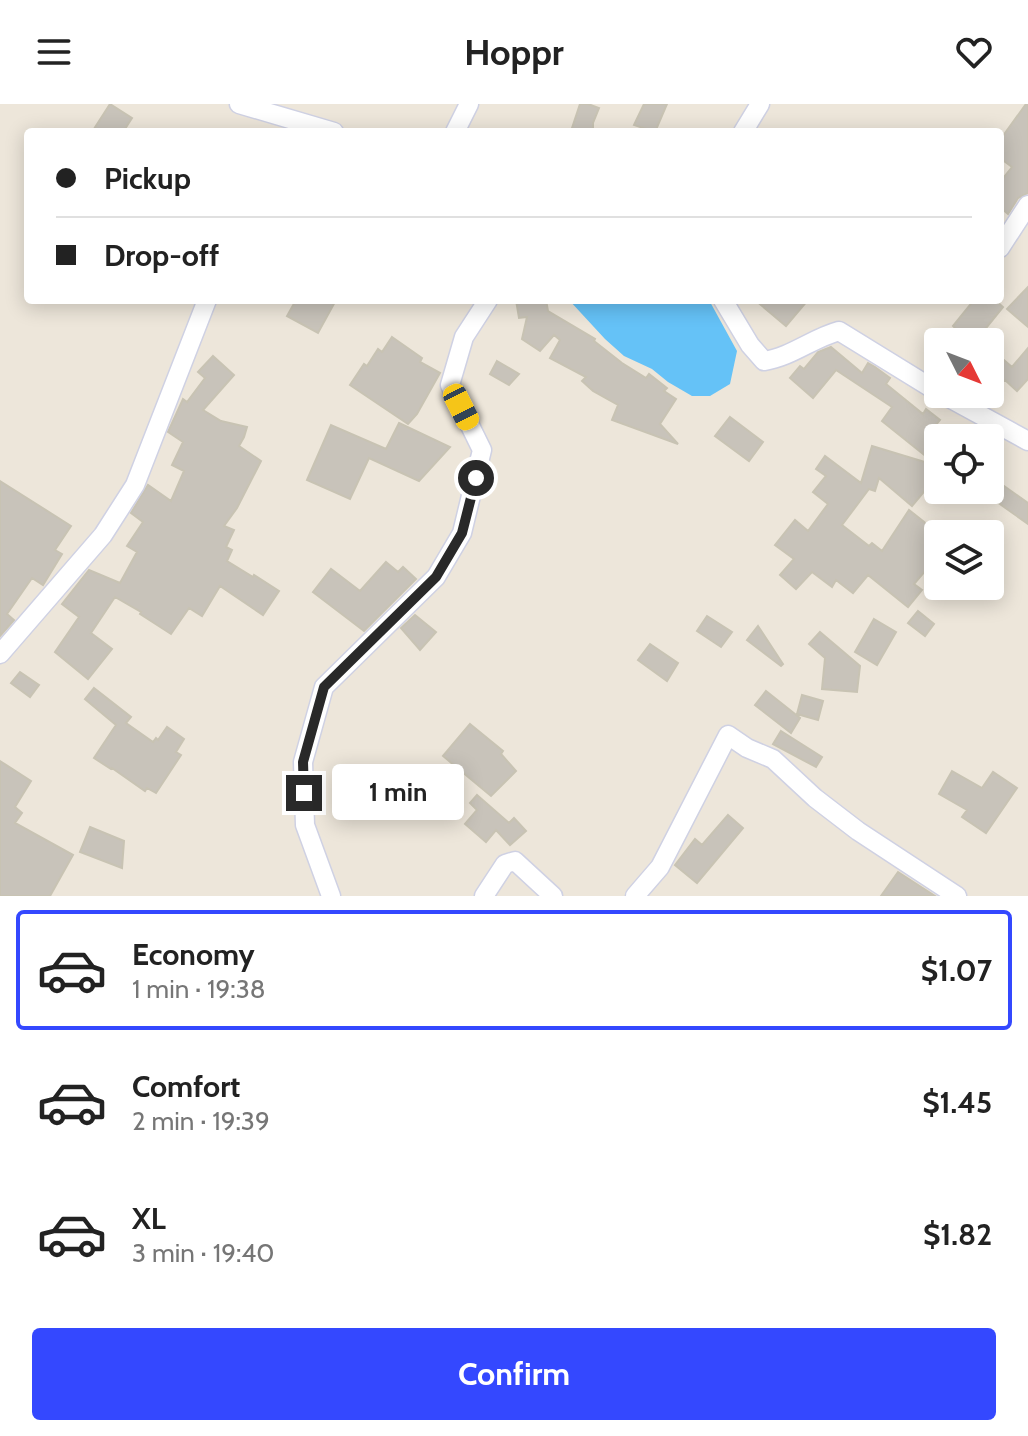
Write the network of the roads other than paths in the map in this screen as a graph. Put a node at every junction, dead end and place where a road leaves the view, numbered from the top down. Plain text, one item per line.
1 (239, 104) edge
2 (469, 104) edge
3 (760, 104) edge
4 (320, 128) edge
5 (457, 128) edge
6 (745, 128) edge
7 (1028, 205) edge
8 (1004, 242) edge
9 (205, 304) edge
10 (485, 304) edge
11 (725, 304) edge
12 (924, 384) edge
13 (968, 408) edge
14 (1028, 441) edge
15 (0, 654) edge
16 (331, 896) edge
17 (484, 896) edge
18 (553, 896) edge
19 (635, 896) edge
20 (957, 896) edge

1 - 4 street
2 - 5 street
3 - 6 street
7 - 8 street
9 - 15 street
10 - 16 street
11 - 12 street
13 - 14 street
17 - 18 street
19 - 20 street

